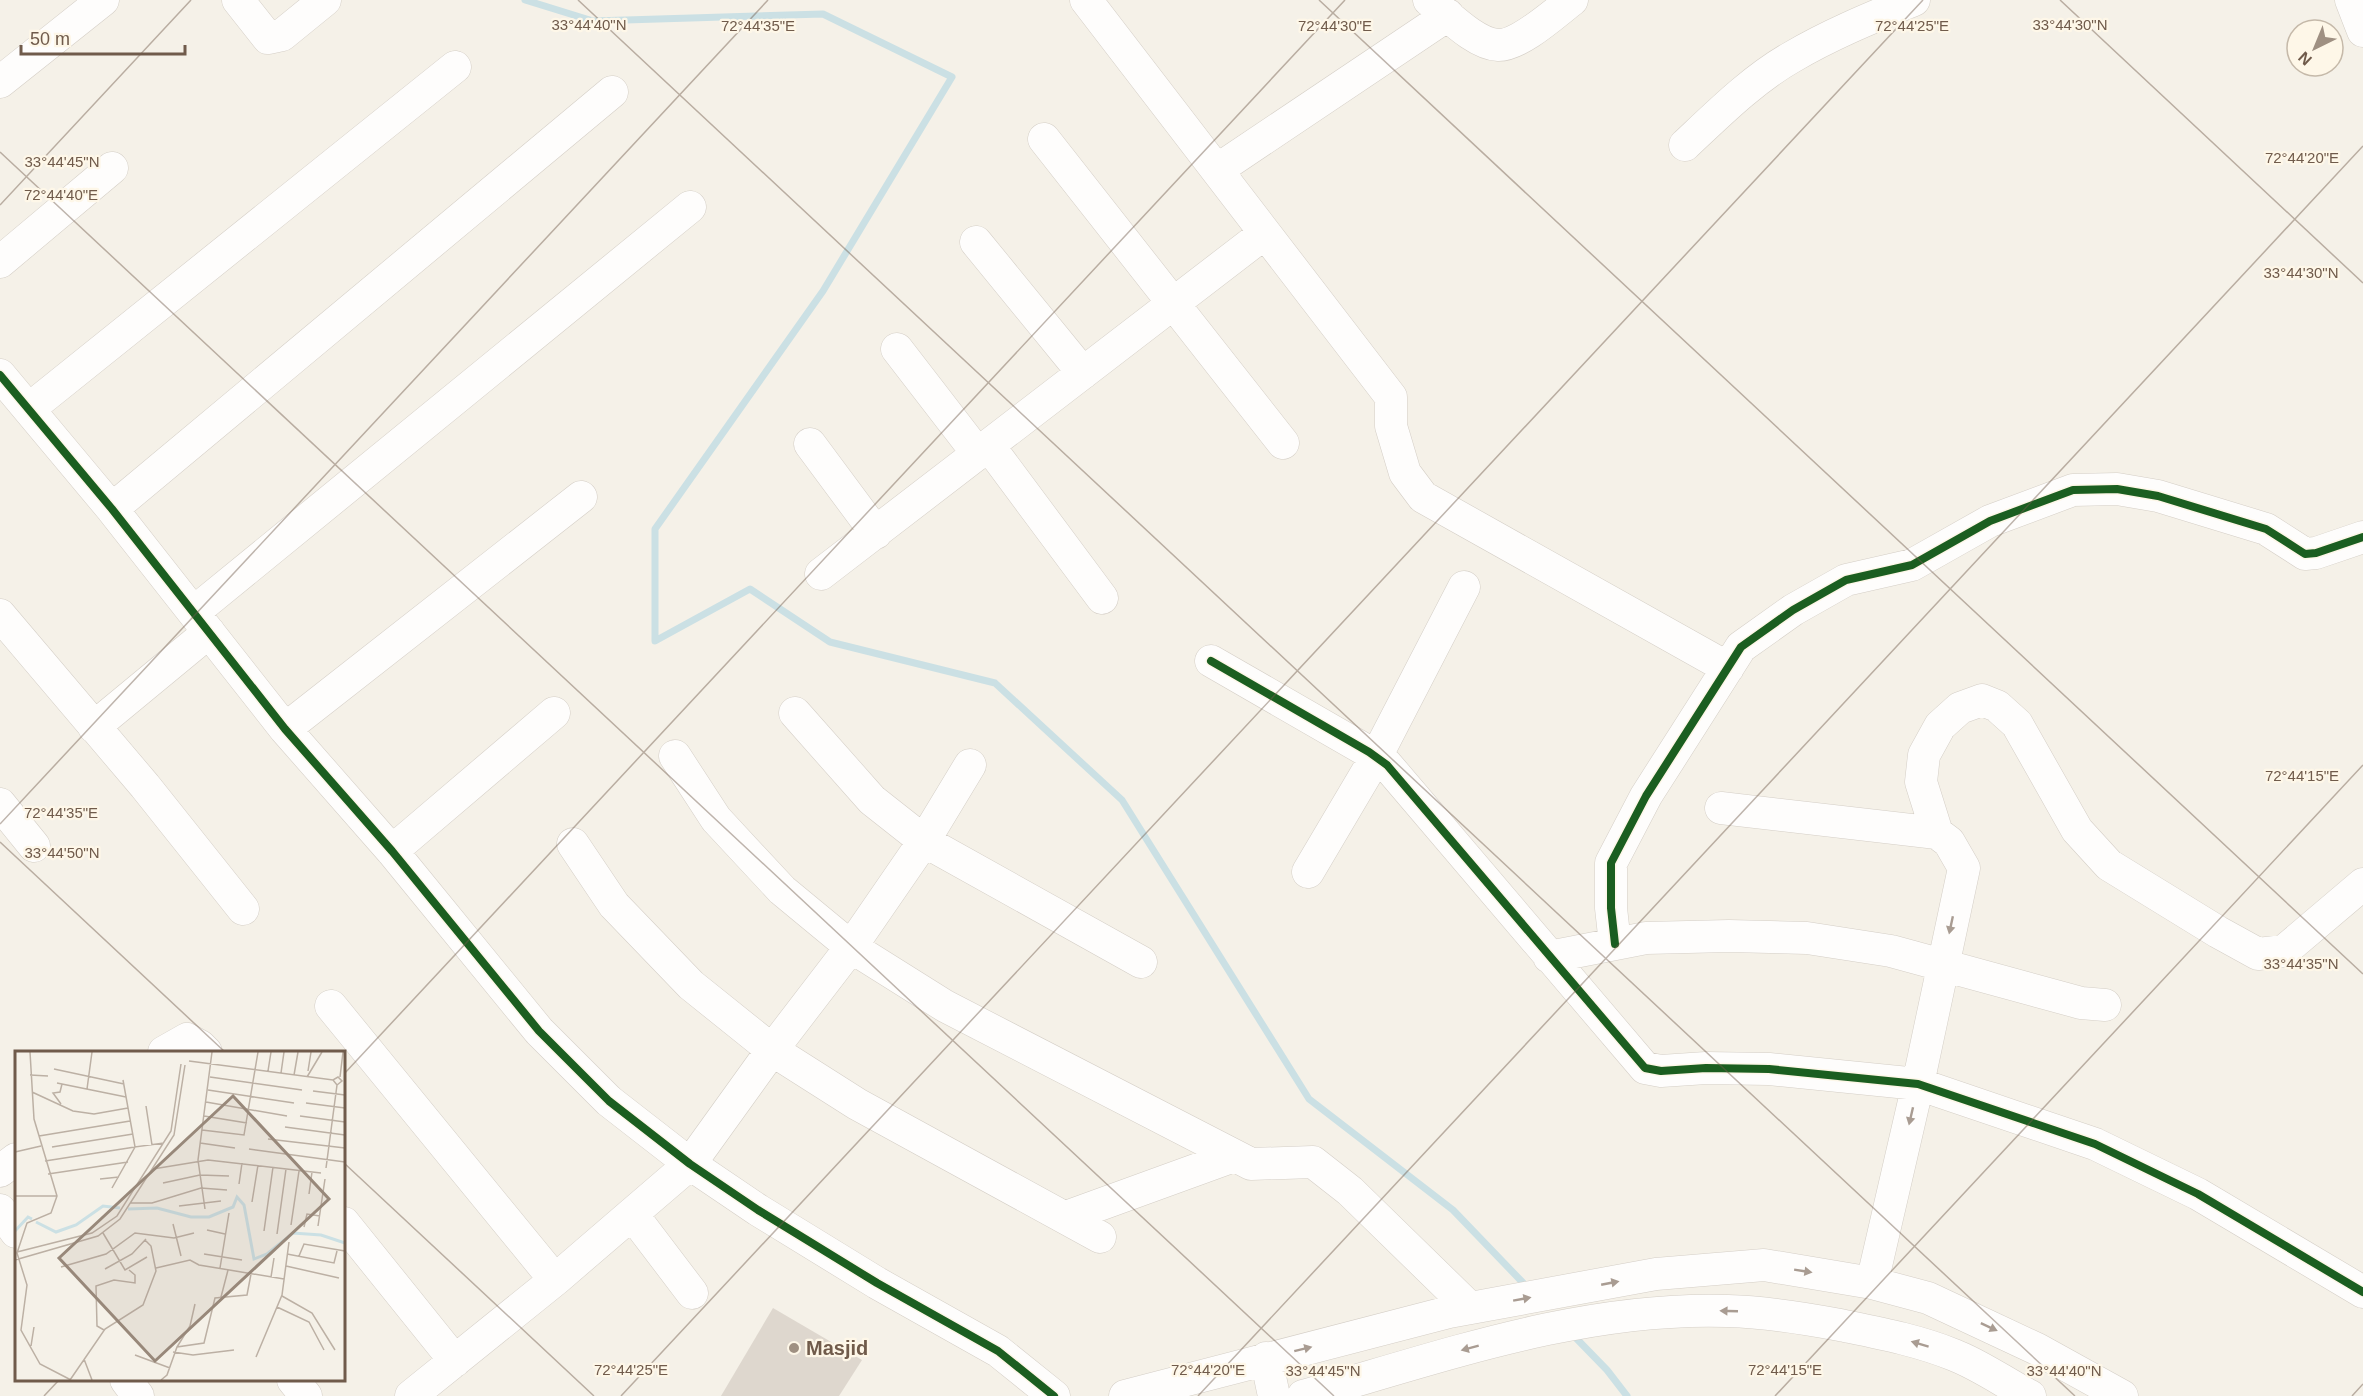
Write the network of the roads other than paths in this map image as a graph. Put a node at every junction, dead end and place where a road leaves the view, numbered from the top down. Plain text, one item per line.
1 (103, 0) edge
2 (238, 0) edge
3 (325, 0) edge
4 (1086, 0) edge
5 (1572, 0) edge
6 (1914, 0) edge
7 (2351, 0) edge
8 (1439, 8) edge
9 (2363, 31) edge
10 (455, 67) dead end
11 (0, 82) edge
12 (612, 92) dead end
13 (1044, 139) dead end
14 (1685, 145) dead end
15 (112, 168) dead end
16 (1217, 170) junction
17 (690, 207) dead end
18 (1265, 233) junction
19 (976, 242) dead end
20 (0, 261) edge
21 (1174, 304) junction
22 (897, 349) dead end
23 (1083, 373) junction
24 (0, 375) edge
25 (29, 409) junction
26 (1283, 443) dead end
27 (810, 444) dead end
28 (984, 450) junction
29 (581, 497) dead end
30 (112, 508) junction
31 (876, 532) junction
32 (2363, 537) edge
33 (821, 574) dead end
34 (1464, 587) dead end
35 (1102, 598) dead end
36 (0, 615) edge
37 (202, 622) junction
38 (1211, 661) dead end
39 (1728, 668) junction
40 (554, 713) dead end
41 (795, 713) dead end
42 (94, 727) junction
43 (285, 729) junction
44 (675, 756) dead end
45 (1376, 757) junction
46 (970, 765) dead end
47 (0, 804) edge
48 (1721, 808) dead end
49 (1937, 833) junction
50 (924, 841) junction
51 (573, 844) dead end
52 (34, 846) dead end
53 (392, 851) junction
54 (1308, 872) dead end
55 (2363, 884) edge
56 (243, 909) dead end
57 (1615, 944) junction
58 (851, 947) junction
59 (1549, 957) junction
60 (1141, 962) dead end
61 (1943, 966) junction
62 (2105, 1005) dead end
63 (332, 1006) dead end
64 (772, 1050) junction
65 (168, 1051) edge
66 (204, 1051) edge
67 (1918, 1084) junction
68 (1234, 1156) junction
69 (15, 1160) edge
70 (690, 1164) junction
71 (0, 1171) edge
72 (0, 1210) edge
73 (632, 1214) junction
74 (1066, 1217) junction
75 (345, 1223) edge
76 (15, 1231) edge
77 (1100, 1236) dead end
78 (555, 1280) junction
79 (1872, 1283) junction
80 (2363, 1292) edge
81 (692, 1293) dead end
82 (1481, 1306) junction
83 (1266, 1358) junction
84 (456, 1360) junction
85 (127, 1381) edge
86 (294, 1381) edge
87 (138, 1396) edge
88 (306, 1396) edge
89 (411, 1396) edge
90 (1054, 1396) edge
91 (1125, 1396) edge
92 (1274, 1396) edge
93 (1303, 1396) edge
94 (2030, 1396) edge
95 (2122, 1396) edge

1 - 11 street
2 - 3 street
4 - 16 street
5 - 8 street
6 - 14 street
7 - 9 street
8 - 16 street
10 - 25 street
12 - 30 street
13 - 21 street
15 - 20 street
16 - 18 street
17 - 37 street
18 - 21 street
18 - 39 street
19 - 23 street
21 - 23 street
21 - 26 street
22 - 28 street
23 - 28 street
24 - 25 street
25 - 30 street
27 - 31 street
28 - 31 street
28 - 35 street
29 - 43 street
30 - 37 street
31 - 33 street
32 - 39 street
34 - 45 street
36 - 42 street
37 - 42 street
37 - 43 street
38 - 45 street
39 - 57 street
40 - 53 street
41 - 50 street
42 - 56 street
43 - 53 street
44 - 58 street
45 - 54 street
45 - 59 street
46 - 50 street
47 - 52 street
48 - 49 street
49 - 55 street
49 -> 61 street
50 - 58 street
50 - 60 street
51 - 64 street
53 - 70 street
57 - 59 street
57 - 61 street
58 - 64 street
58 - 68 street
59 - 67 street
61 - 62 street
61 - 67 street
63 - 78 street
64 - 70 street
64 - 74 street
65 - 66 street
67 -> 79 street
67 - 80 street
68 - 74 street
68 - 82 street
69 - 71 street
70 - 73 street
70 - 90 street
72 - 76 street
73 - 78 street
73 - 81 street
74 - 77 street
75 - 84 street
78 - 84 street
82 -> 79 street
79 -> 95 street
83 -> 82 street
83 - 91 street
83 - 92 street
84 - 89 street
85 - 87 street
86 - 88 street
94 -> 93 street

